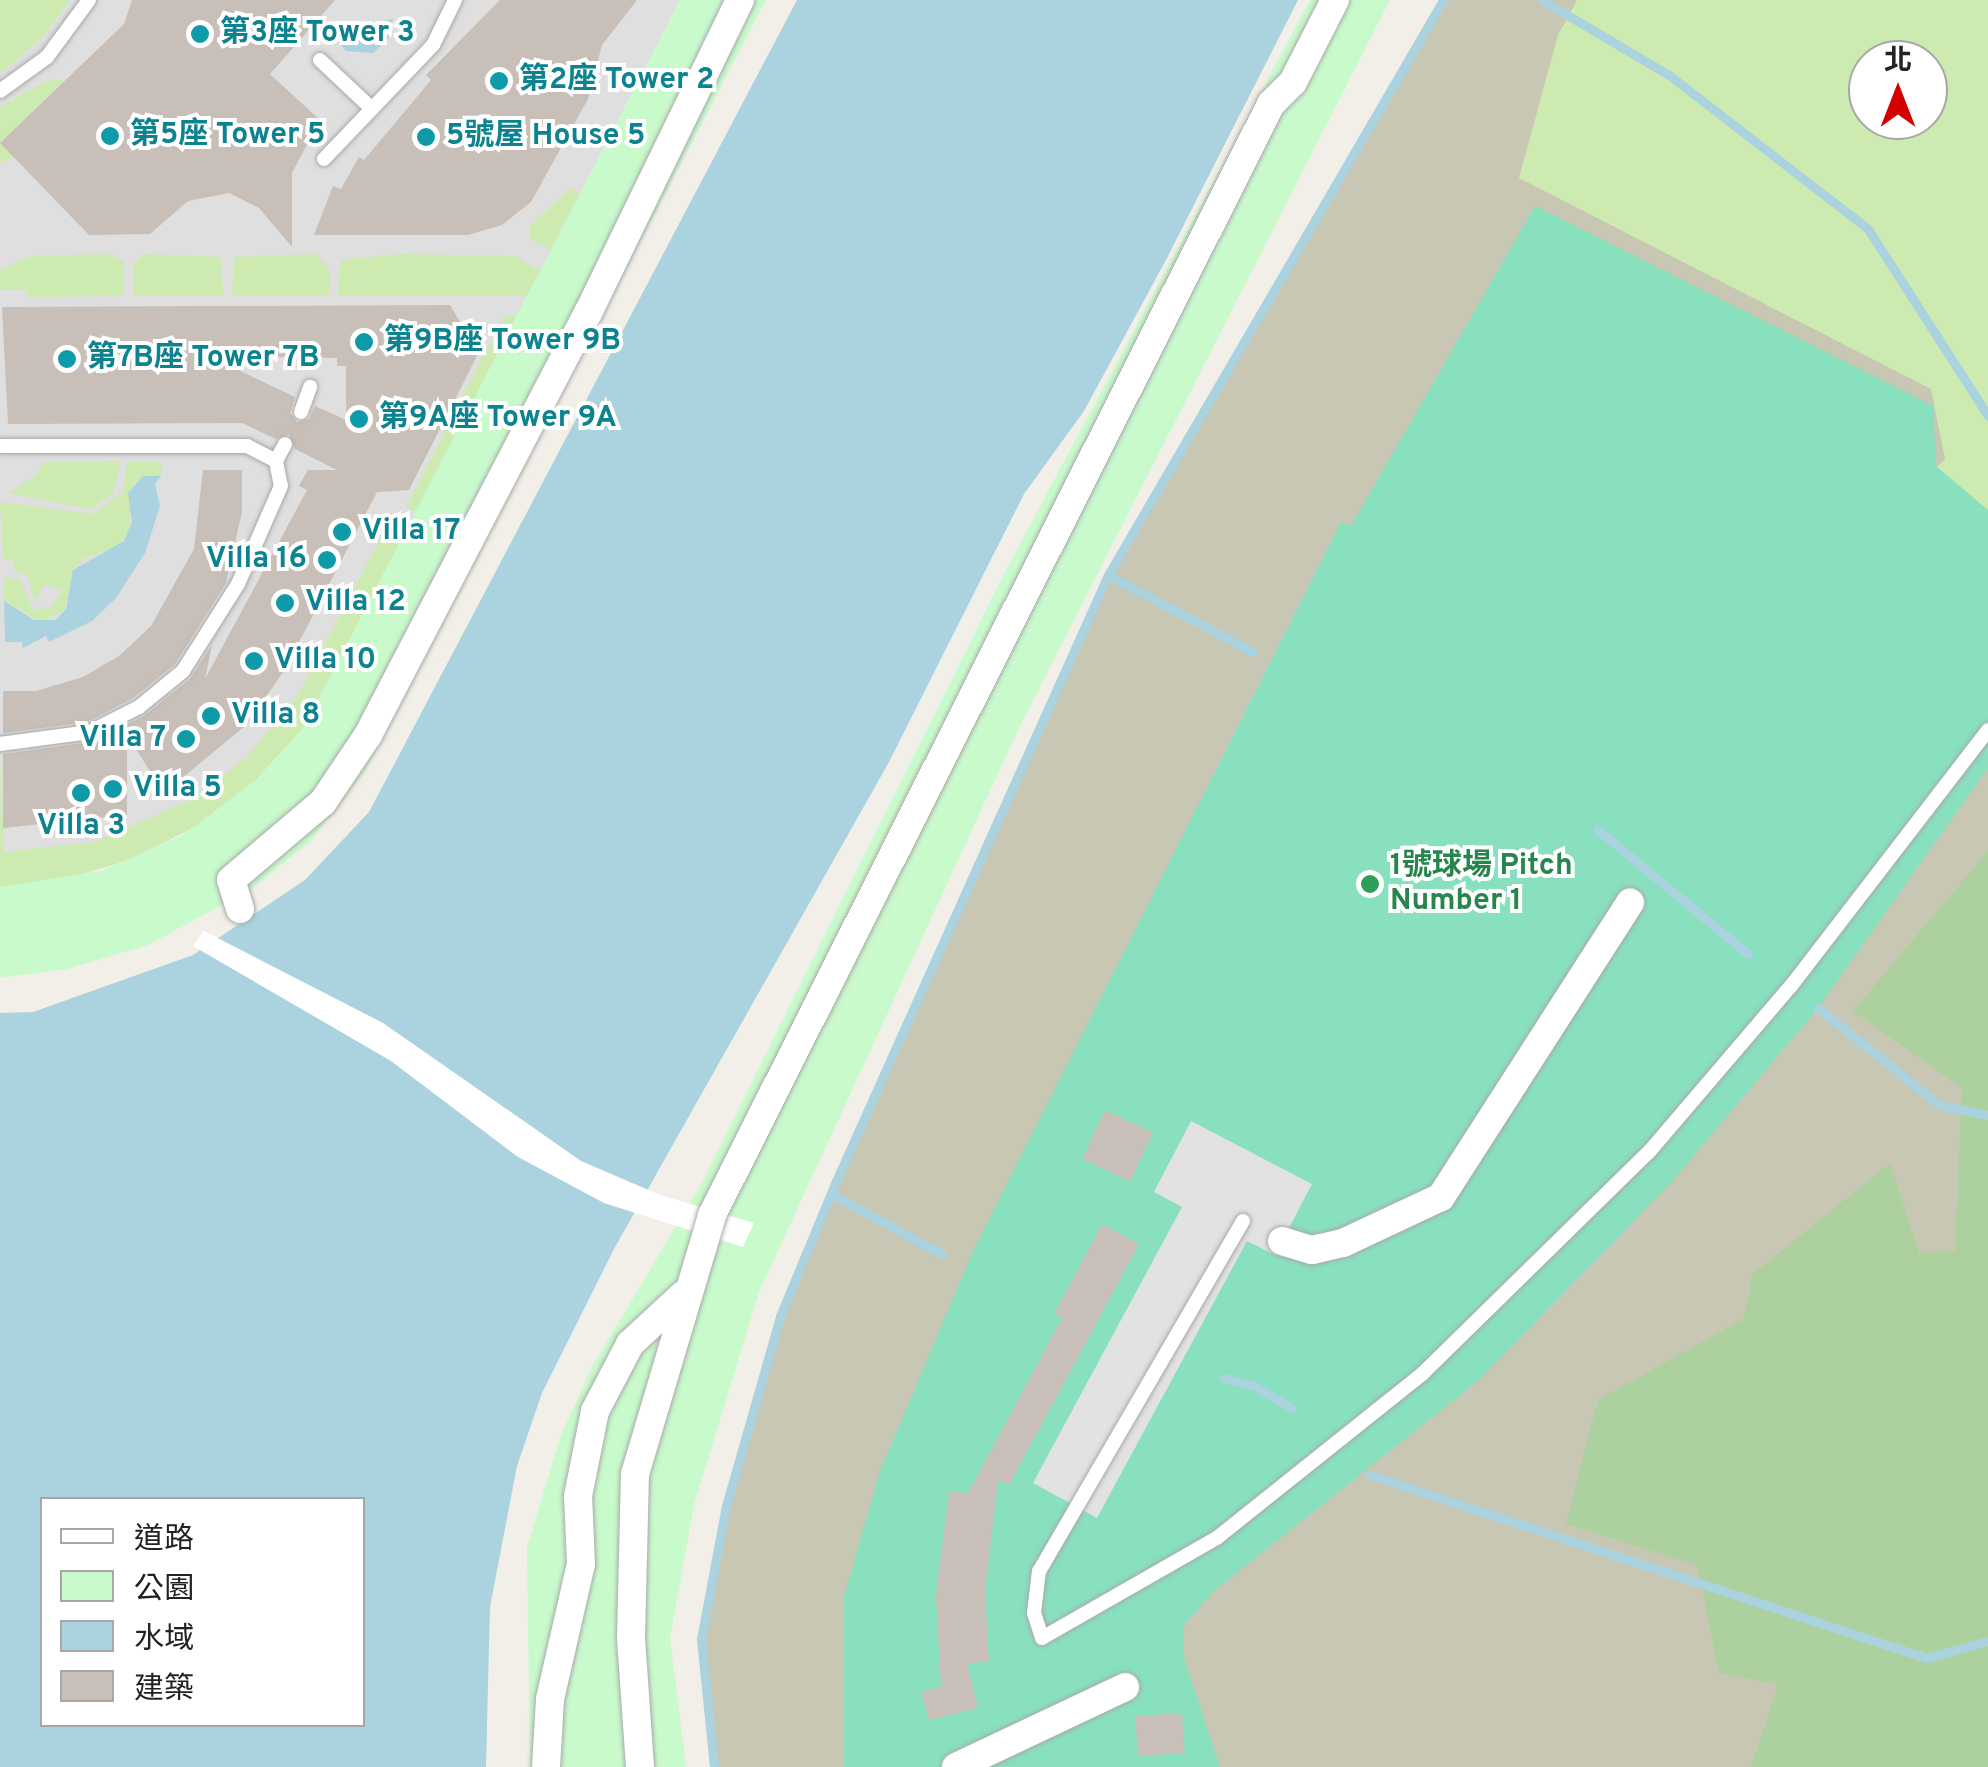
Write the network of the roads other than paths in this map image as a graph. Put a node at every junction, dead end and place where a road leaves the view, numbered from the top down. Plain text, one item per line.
1 (89, 0) edge
2 (455, 0) edge
3 (740, 0) edge
4 (1335, 0) edge
5 (320, 60) dead end
6 (0, 91) edge
7 (372, 109) junction
8 (324, 159) dead end
9 (310, 387) dead end
10 (302, 412) dead end
11 (285, 444) dead end
12 (0, 446) edge
13 (276, 461) junction
14 (1988, 730) edge
15 (0, 744) edge
16 (1630, 903) dead end
17 (240, 909) dead end
18 (1243, 1220) dead end
19 (1282, 1241) dead end
20 (684, 1294) junction
21 (1124, 1687) dead end
22 (546, 1767) edge
23 (640, 1767) edge
24 (956, 1767) edge

1 - 6 lane
2 - 7 lane
3 - 17 street
4 - 20 street
5 - 7 lane
7 - 8 lane
9 - 10 lane
11 - 13 lane
12 - 13 lane
13 - 15 lane
14 - 18 lane
16 - 19 street
20 - 22 street
20 - 23 street
21 - 24 street

